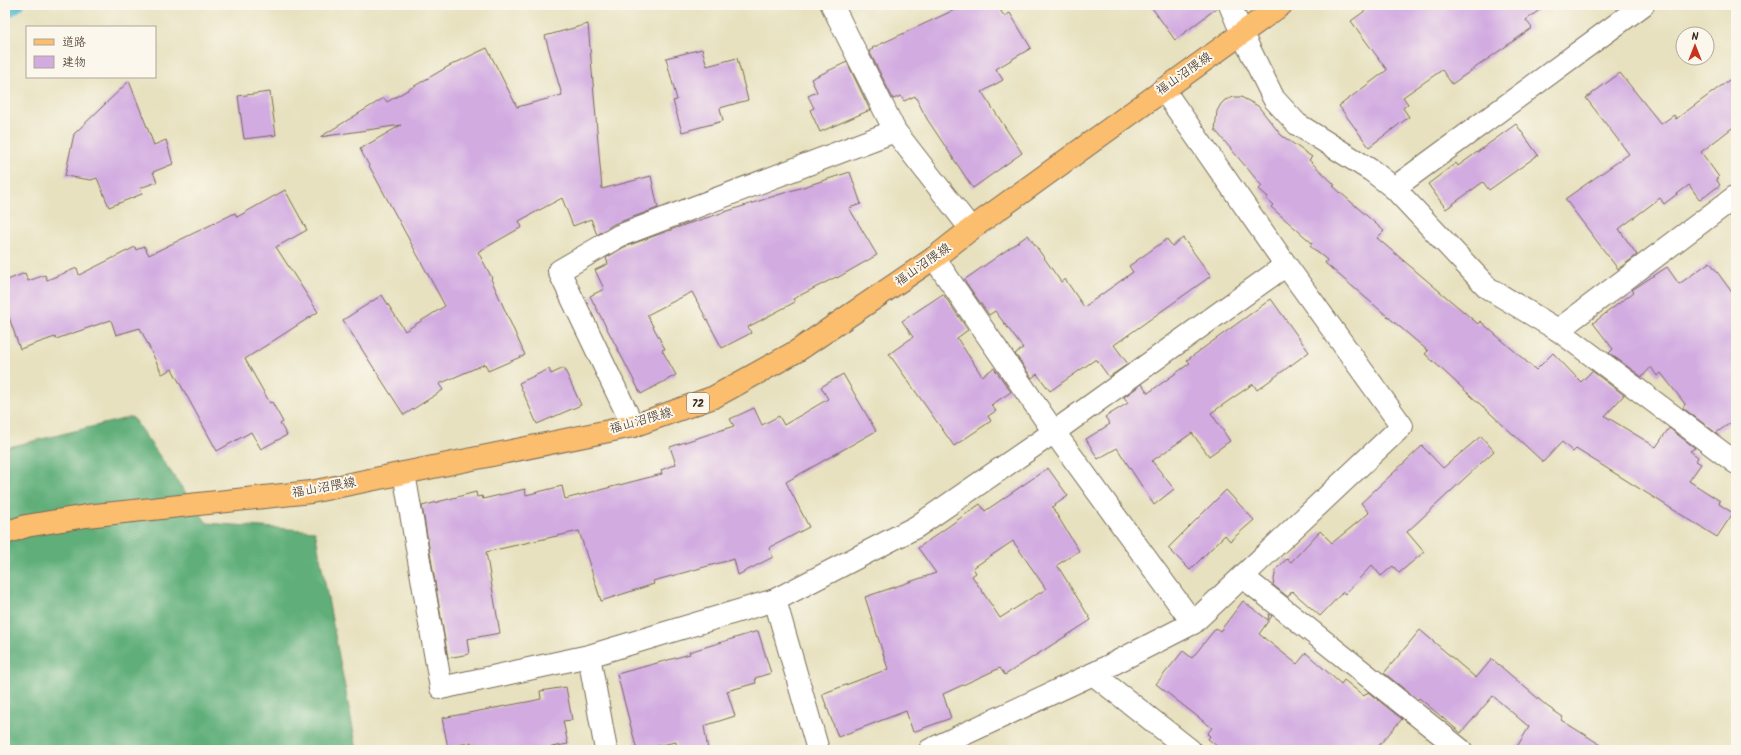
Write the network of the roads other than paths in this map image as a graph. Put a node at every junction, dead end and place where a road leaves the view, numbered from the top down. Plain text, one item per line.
1 (832, 5) edge
2 (1230, 5) edge
3 (1281, 5) edge
4 (1643, 5) edge
5 (1242, 34) junction
6 (1163, 90) junction
7 (895, 131) junction
8 (1394, 188) junction
9 (1736, 196) edge
10 (971, 229) junction
11 (934, 258) junction
12 (1286, 265) junction
13 (1558, 330) junction
14 (633, 426) junction
15 (1054, 432) junction
16 (1734, 458) edge
17 (404, 473) junction
18 (5, 533) edge
19 (1243, 576) junction
20 (775, 600) junction
21 (1192, 623) junction
22 (589, 656) junction
23 (1093, 674) junction
24 (606, 750) edge
25 (818, 750) edge
26 (930, 750) edge
27 (1190, 750) edge
28 (1461, 750) edge

1 - 7 street
2 - 5 street
3 - 5 main road, 福山沼隈線 / 72
4 - 8 street
5 - 6 main road, 福山沼隈線 / 72
5 - 8 street
6 - 10 main road, 福山沼隈線 / 72
6 - 12 street
7 - 10 street
7 - 14 street
8 - 13 street
9 - 13 street
10 - 11 main road, 福山沼隈線 / 72
11 - 14 main road, 福山沼隈線 / 72
11 - 15 street
12 - 15 street
12 - 19 street
13 - 16 street
14 - 17 main road, 福山沼隈線 / 72
15 - 20 street
15 - 21 street
17 - 18 main road, 福山沼隈線 / 72
17 - 22 street
19 - 21 street
19 - 28 street
20 - 22 street
20 - 25 street
21 - 23 street
22 - 24 street
23 - 26 street
23 - 27 street

